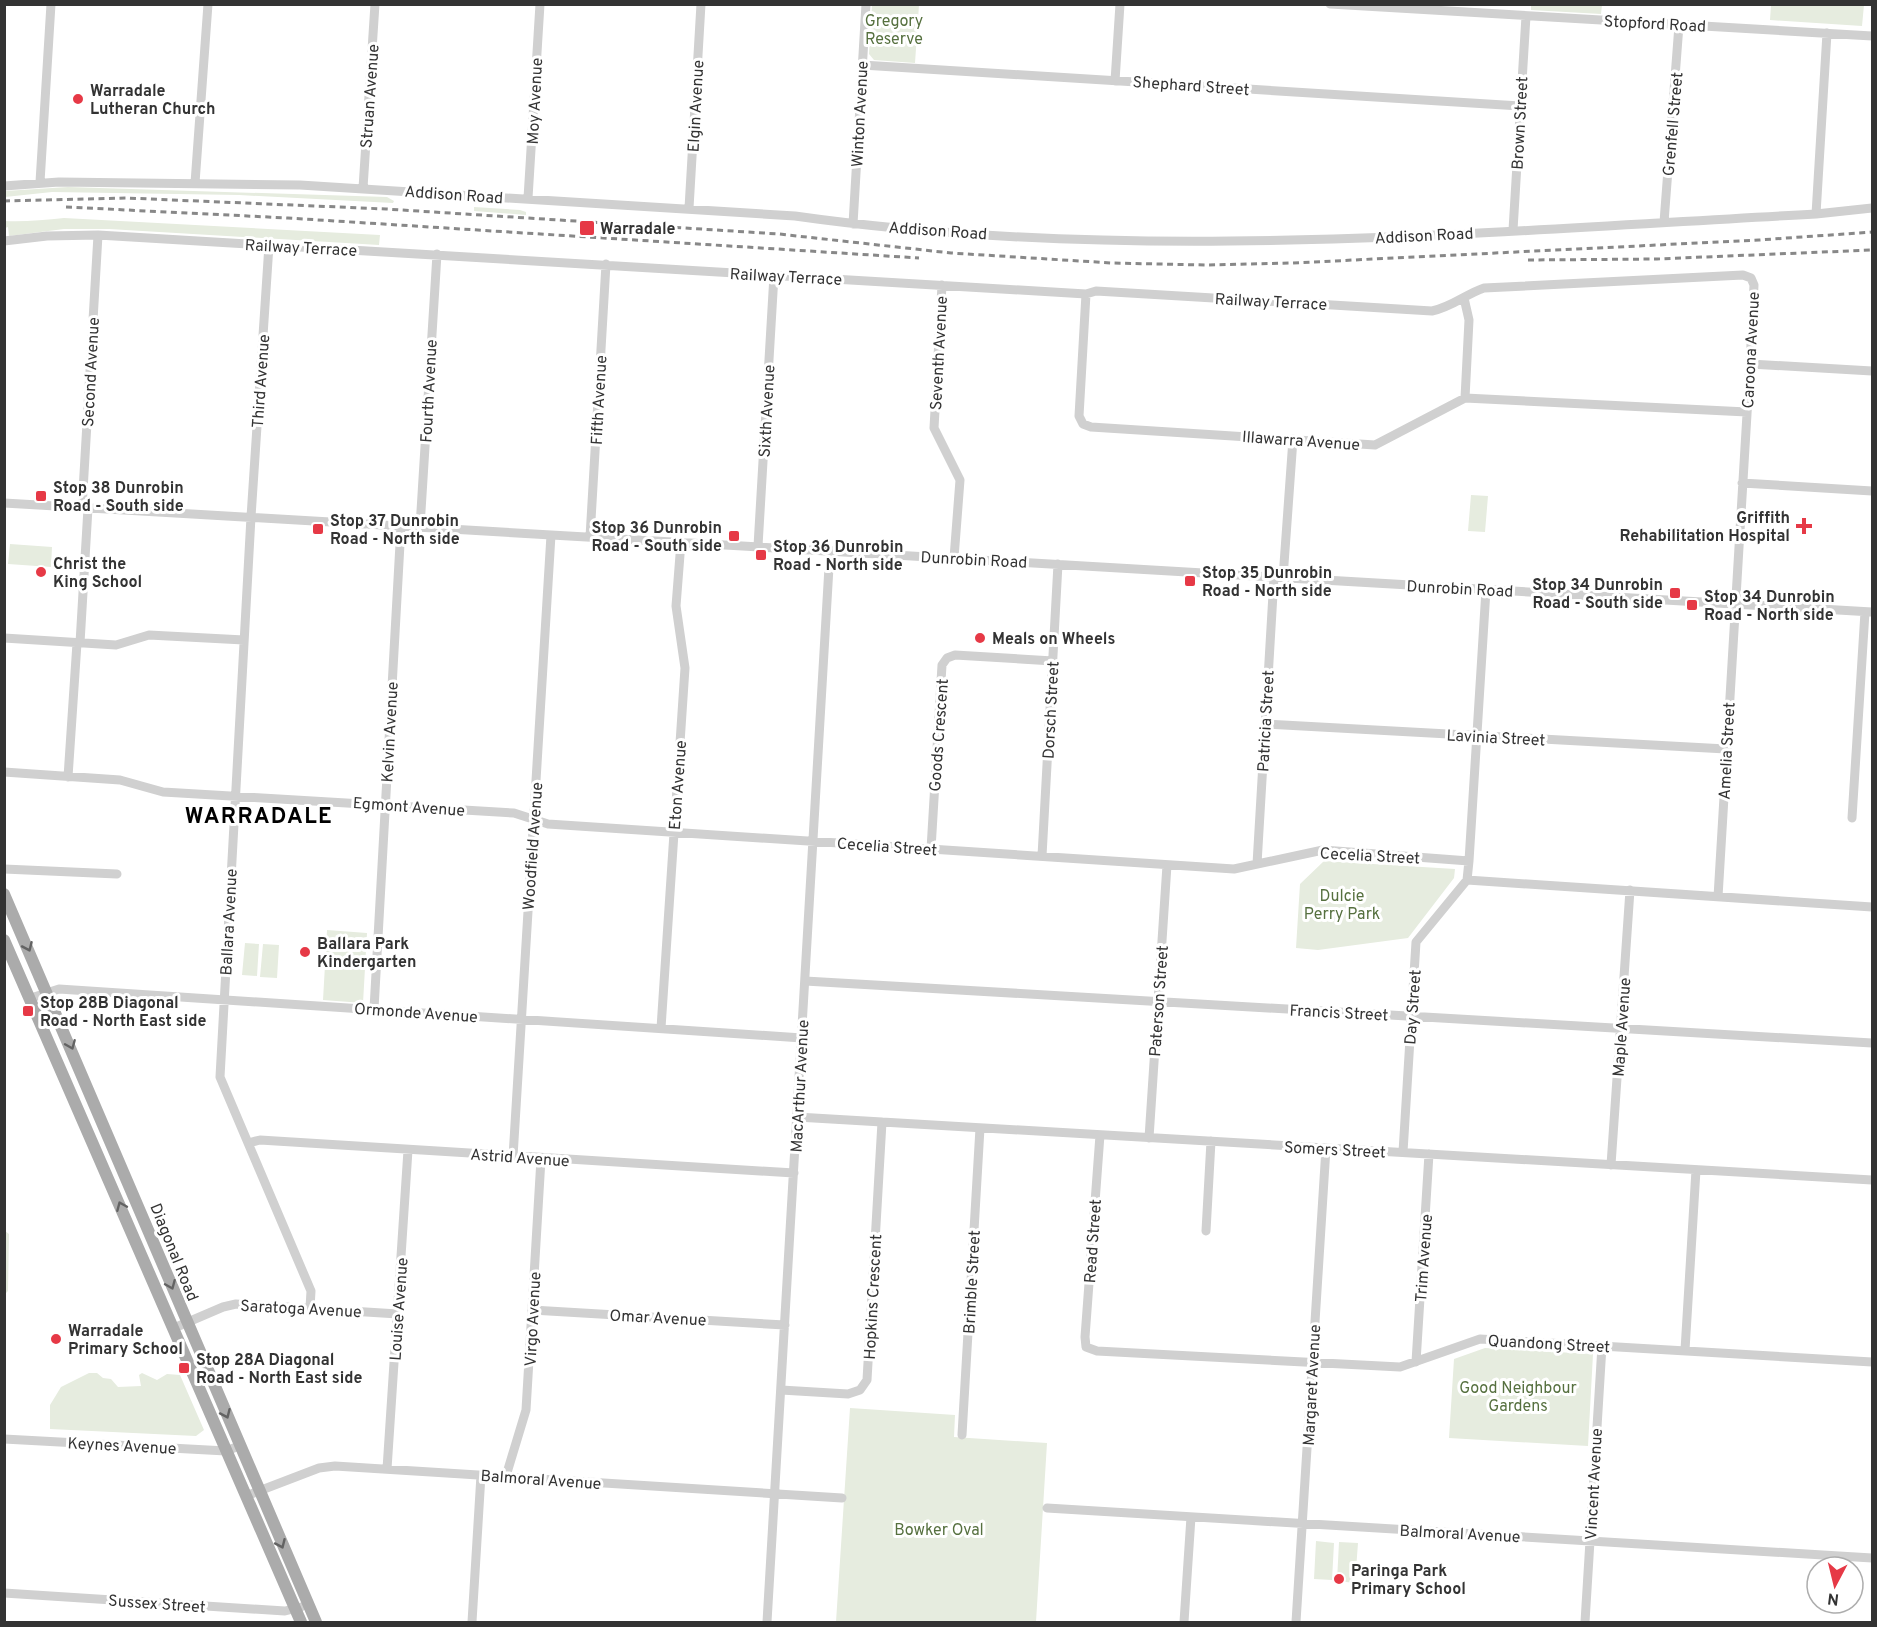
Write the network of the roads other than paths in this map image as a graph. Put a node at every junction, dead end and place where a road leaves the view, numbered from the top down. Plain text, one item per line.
1 (51, 4) edge
2 (208, 4) edge
3 (375, 4) edge
4 (540, 4) edge
5 (701, 4) edge
6 (866, 4) edge
7 (1119, 4) edge
8 (1330, 4) edge
9 (1372, 6) edge
10 (1526, 16) junction
11 (1679, 25) junction
12 (1827, 33) junction
13 (1872, 36) edge
14 (862, 65) junction
15 (1115, 81) junction
16 (1520, 106) junction
17 (40, 182) junction
18 (195, 183) junction
19 (4, 186) edge
20 (363, 188) junction
21 (528, 198) junction
22 (689, 208) junction
23 (1872, 208) edge
24 (1816, 214) junction
25 (1664, 222) junction
26 (853, 224) junction
27 (1513, 230) junction
28 (98, 235) junction
29 (4, 241) edge
30 (269, 245) junction
31 (437, 254) junction
32 (606, 264) junction
33 (774, 275) junction
34 (942, 285) junction
35 (1086, 294) junction
36 (1464, 298) junction
37 (1750, 364) junction
38 (1872, 371) edge
39 (1465, 398) junction
40 (1747, 412) junction
41 (1293, 439) junction
42 (1742, 483) junction
43 (1872, 491) edge
44 (4, 503) edge
45 (85, 508) junction
46 (251, 517) junction
47 (401, 526) junction
48 (420, 527) junction
49 (551, 535) junction
50 (590, 537) junction
51 (681, 542) junction
52 (758, 546) junction
53 (830, 550) junction
54 (954, 558) junction
55 (1058, 564) junction
56 (1278, 578) junction
57 (1486, 590) junction
58 (1734, 605) junction
59 (1869, 612) edge
60 (4, 638) edge
61 (244, 640) junction
62 (78, 643) junction
63 (1053, 661) junction
64 (1265, 724) junction
65 (1478, 736) junction
66 (1726, 749) junction
67 (4, 772) edge
68 (68, 777) junction
69 (235, 796) junction
70 (385, 805) junction
71 (1852, 818) dead end
72 (534, 819) junction
73 (674, 832) junction
74 (813, 841) junction
75 (930, 849) junction
76 (1042, 856) junction
77 (1469, 861) junction
78 (1257, 864) junction
79 (1167, 865) junction
80 (4, 869) edge
81 (117, 874) dead end
82 (1467, 879) junction
83 (1630, 890) junction
84 (1718, 897) junction
85 (6, 900) edge
86 (1872, 907) edge
87 (4, 940) edge
88 (805, 981) junction
89 (48, 991) junction
90 (31, 998) junction
91 (223, 999) junction
92 (1158, 1001) junction
93 (374, 1009) junction
94 (1410, 1016) junction
95 (521, 1019) junction
96 (661, 1028) junction
97 (1621, 1028) junction
98 (802, 1038) junction
99 (1872, 1043) edge
100 (797, 1117) junction
101 (882, 1122) junction
102 (980, 1128) junction
103 (1100, 1135) junction
104 (1149, 1138) junction
105 (1211, 1141) junction
106 (248, 1143) junction
107 (1326, 1148) junction
108 (408, 1150) junction
109 (1403, 1152) junction
110 (1429, 1154) junction
111 (513, 1157) junction
112 (541, 1159) junction
113 (120, 1160) junction
114 (1611, 1165) junction
115 (104, 1166) junction
116 (1696, 1170) junction
117 (794, 1173) junction
118 (1872, 1180) edge
119 (1206, 1231) dead end
120 (310, 1308) junction
121 (532, 1310) junction
122 (398, 1314) junction
123 (186, 1322) junction
124 (784, 1325) junction
125 (174, 1328) junction
126 (1602, 1346) junction
127 (1086, 1347) joint
128 (1685, 1350) junction
129 (1313, 1361) junction
130 (1416, 1362) junction
131 (1872, 1362) edge
132 (781, 1390) junction
133 (962, 1435) dead end
134 (4, 1439) edge
135 (239, 1446) junction
136 (226, 1451) junction
137 (387, 1469) junction
138 (481, 1475) junction
139 (506, 1476) junction
140 (259, 1490) junction
141 (775, 1494) junction
142 (246, 1496) junction
143 (842, 1498) dead end
144 (1047, 1508) dead end
145 (1191, 1517) junction
146 (1303, 1524) junction
147 (1590, 1541) junction
148 (1872, 1558) edge
149 (4, 1593) edge
150 (308, 1604) junction
151 (296, 1609) junction
152 (302, 1623) edge
153 (316, 1623) edge
154 (472, 1623) edge
155 (767, 1623) edge
156 (1184, 1623) edge
157 (1296, 1623) edge
158 (1585, 1623) edge

1 - 17 street
2 - 18 street
3 - 20 street, Struan Avenue
4 - 21 street, Moy Avenue
5 - 22 street, Elgin Avenue
6 - 14 street, Winton Avenue
7 - 15 street
8 - 9 street, Stopford Road
9 - 10 street, Stopford Road
10 - 11 street, Stopford Road
10 - 16 street, Brown Street
11 - 12 street, Stopford Road
11 - 25 street, Grenfell Street
12 - 13 street, Stopford Road
12 - 24 street
14 - 15 street, Shephard Street
14 - 26 street, Winton Avenue
15 - 16 street, Shephard Street
16 - 27 street, Brown Street
17 - 18 street, Addison Road
17 - 19 street, Addison Road
18 - 20 street, Addison Road
20 - 21 street, Addison Road
21 - 22 street, Addison Road
22 - 26 street, Addison Road
23 - 24 street, Addison Road
24 - 25 street, Addison Road
25 - 27 street, Addison Road
26 - 27 street, Addison Road
28 - 29 street, Railway Terrace
28 - 30 street, Railway Terrace
28 - 45 street, Second Avenue
30 - 31 street, Railway Terrace
30 - 46 street, Third Avenue
31 - 32 street, Railway Terrace
31 - 48 street, Fourth Avenue
32 - 33 street, Railway Terrace
32 - 50 street, Fifth Avenue
33 - 34 street, Railway Terrace
33 - 52 street, Sixth Avenue
34 - 35 street, Railway Terrace
34 - 54 street, Seventh Avenue
35 - 36 street, Railway Terrace
35 - 41 street, Illawarra Avenue
36 - 37 street, Caroona Avenue
36 - 39 street
37 - 38 street
37 - 40 street, Caroona Avenue
39 - 40 street
39 - 41 street, Illawarra Avenue
40 - 42 street, Caroona Avenue
41 - 56 street, Patricia Street
42 - 43 street
42 - 58 street, Caroona Avenue
44 - 45 street, Dunrobin Road
45 - 46 street, Dunrobin Road
45 - 62 street, Second Avenue
46 - 47 street, Dunrobin Road
46 - 61 street, Ballara Avenue
47 - 48 street, Dunrobin Road
47 - 70 street, Kelvin Avenue
48 - 49 street, Dunrobin Road
49 - 50 street, Dunrobin Road
49 - 72 street, Woodfield Avenue
50 - 51 street, Dunrobin Road
51 - 52 street, Dunrobin Road
51 - 73 street, Eton Avenue
52 - 53 street, Dunrobin Road
53 - 54 street, Dunrobin Road
53 - 74 street, MacArthur Avenue
54 - 55 street, Dunrobin Road
55 - 56 street, Dunrobin Road
55 - 63 street, Dorsch Street
56 - 57 street, Dunrobin Road
56 - 64 street, Patricia Street
57 - 58 street, Dunrobin Road
57 - 65 street
58 - 59 street, Dunrobin Road
58 - 66 street, Amelia Street
59 - 71 street
60 - 62 street
61 - 62 street
61 - 69 street, Ballara Avenue
62 - 68 street, Second Avenue
63 - 75 street, Goods Crescent
63 - 76 street, Dorsch Street
64 - 65 street, Lavinia Street
64 - 78 street, Patricia Street
65 - 66 street, Lavinia Street
65 - 77 street
66 - 84 street, Amelia Street
67 - 68 street, Egmont Avenue
68 - 69 street, Egmont Avenue
69 - 70 street, Egmont Avenue
69 - 91 street, Ballara Avenue
70 - 72 street, Egmont Avenue
70 - 93 street, Kelvin Avenue
72 - 73 street, Egmont Avenue
72 - 95 street, Woodfield Avenue
73 - 74 street, Egmont Avenue
73 - 96 street, Eton Avenue
74 - 75 street, Cecelia Street
74 - 88 street, MacArthur Avenue
75 - 76 street, Cecelia Street
76 - 79 street, Cecelia Street
77 - 78 street, Cecelia Street
77 - 82 street
78 - 79 street, Cecelia Street
79 - 92 street, Paterson Street
80 - 81 street
82 - 83 street
82 - 94 street, Day Street
83 - 84 street
83 - 97 street, Maple Avenue
84 - 86 street
85 -> 89 main road, Diagonal Road
87 - 90 main road, Diagonal Road
88 - 92 street, Francis Street
88 - 98 street, MacArthur Avenue
89 - 90 street, Ormonde Avenue
89 - 91 street, Ormonde Avenue
89 -> 113 main road, Diagonal Road
90 - 115 main road, Diagonal Road
91 - 93 street, Ormonde Avenue
91 - 106 street, Ballara Avenue
92 - 94 street, Francis Street
92 - 104 street, Paterson Street
93 - 95 street, Ormonde Avenue
94 - 97 street, Francis Street
94 - 109 street, Day Street
95 - 96 street, Ormonde Avenue
95 - 111 street, Woodfield Avenue
96 - 98 street, Ormonde Avenue
97 - 99 street, Francis Street
97 - 114 street, Maple Avenue
98 - 100 street, MacArthur Avenue
100 - 101 street, Somers Street
100 - 117 street, MacArthur Avenue
101 - 102 street, Somers Street
101 - 132 street, Hopkins Crescent
102 - 103 street, Somers Street
102 - 133 street, Brimble Street
103 - 104 street, Somers Street
103 - 127 street, Read Street
104 - 105 street, Somers Street
105 - 107 street, Somers Street
105 - 119 street
106 - 108 street, Astrid Avenue
106 - 120 street, Ballara Avenue
107 - 109 street, Somers Street
107 - 129 street, Margaret Avenue
108 - 111 street, Astrid Avenue
108 - 122 street, Louise Avenue
109 - 110 street, Somers Street
110 - 114 street, Somers Street
110 - 130 street, Trim Avenue
111 - 112 street, Astrid Avenue
112 - 117 street, Astrid Avenue
112 - 121 street, Virgo Avenue
113 - 115 main road
113 -> 123 main road, Diagonal Road
114 - 116 street, Somers Street
125 -> 115 main road, Diagonal Road
116 - 118 street, Somers Street
116 - 128 street
117 - 124 street, MacArthur Avenue
120 - 122 street, Saratoga Avenue
120 - 123 street, Saratoga Avenue
121 - 124 street, Omar Avenue
121 - 139 street, Virgo Avenue
122 - 137 street, Louise Avenue
123 - 125 street, Saratoga Avenue
123 -> 135 main road, Diagonal Road
124 - 132 street, MacArthur Avenue
125 - 136 main road, Diagonal Road
126 - 128 street, Quandong Street
126 - 130 street, Quandong Street
126 - 147 street, Vincent Avenue
127 - 129 street, Quandong Street
128 - 131 street, Quandong Street
129 - 130 street, Quandong Street
129 - 146 street, Margaret Avenue
132 - 141 street, MacArthur Avenue
134 - 136 street, Keynes Avenue
135 - 136 street, Keynes Avenue
135 - 140 main road, Diagonal Road
136 - 142 main road, Diagonal Road
137 - 138 street, Balmoral Avenue
137 - 140 street, Balmoral Avenue
138 - 139 street, Balmoral Avenue
138 - 154 street
139 - 141 street, Balmoral Avenue
140 - 142 street, Balmoral Avenue
140 -> 150 main road, Diagonal Road
141 - 143 street, Balmoral Avenue
141 - 155 street, MacArthur Avenue
142 - 151 main road, Diagonal Road
144 - 145 street, Balmoral Avenue
145 - 146 street, Balmoral Avenue
145 - 156 street
146 - 147 street, Balmoral Avenue
146 - 157 street, Margaret Avenue
147 - 148 street, Balmoral Avenue
147 - 158 street, Vincent Avenue
149 - 151 street, Sussex Street
150 - 151 street, Sussex Street
150 - 153 main road, Diagonal Road
151 - 152 main road, Diagonal Road

